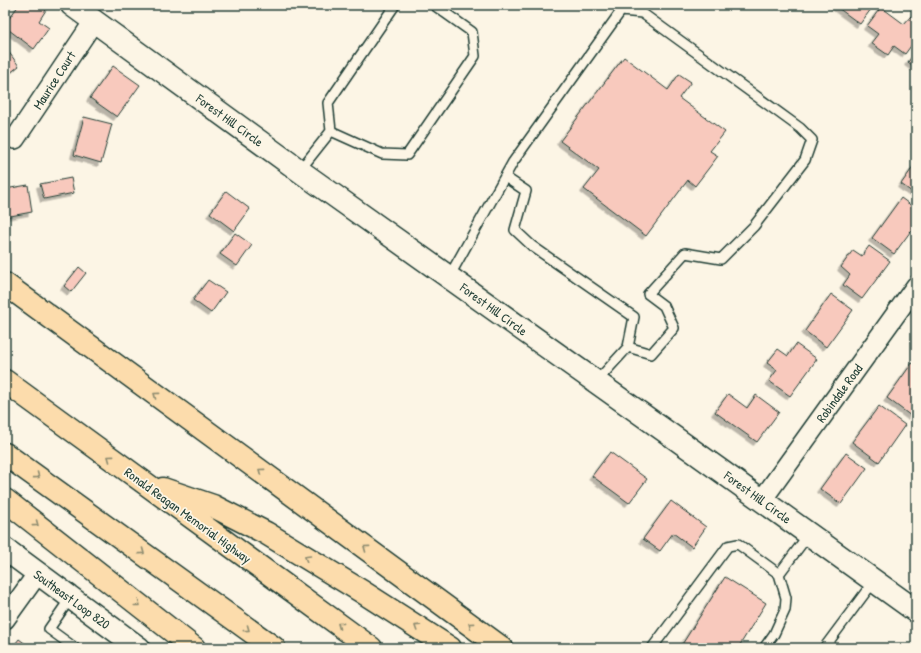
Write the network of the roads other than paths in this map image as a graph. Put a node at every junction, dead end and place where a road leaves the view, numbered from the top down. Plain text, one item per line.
1 (72, 5) edge
2 (395, 5) edge
3 (434, 5) edge
4 (94, 21) junction
5 (331, 131) junction
6 (15, 139) dead end
7 (300, 170) junction
8 (505, 176) junction
9 (450, 277) junction
10 (5, 284) edge
11 (916, 286) edge
12 (628, 347) junction
13 (5, 381) edge
14 (596, 382) junction
15 (5, 454) edge
16 (143, 482) junction
17 (5, 500) edge
18 (762, 500) junction
19 (809, 534) junction
20 (5, 549) edge
21 (38, 573) junction
22 (779, 574) junction
23 (874, 581) junction
24 (70, 597) junction
25 (916, 611) edge
26 (5, 619) edge
27 (75, 648) edge
28 (139, 648) edge
29 (194, 648) edge
30 (274, 648) edge
31 (371, 648) edge
32 (450, 648) edge
33 (502, 648) edge
34 (652, 648) edge
35 (764, 648) edge
36 (824, 648) edge

1 - 4 street, Forest Hill Circle
2 - 5 lane
3 - 5 lane
4 - 6 street, Maurice Court
4 - 7 street, Forest Hill Circle
5 - 7 lane
7 - 9 street, Forest Hill Circle
8 - 9 lane
8 - 12 lane
8 - 12 lane
9 - 14 street, Forest Hill Circle
33 -> 10 highway
11 - 18 street, Robindale Road
12 - 14 lane
16 -> 13 highway, Ronald Reagan Memorial Highway
14 - 18 street, Forest Hill Circle
15 -> 30 highway
31 -> 16 highway, Ronald Reagan Memorial Highway
32 -> 16 highway
17 -> 29 highway
18 - 19 street, Forest Hill Circle
19 - 22 lane
19 - 23 street, Forest Hill Circle
20 - 21 street, Southeast Loop 820
21 - 24 street, Southeast Loop 820
21 - 26 street
22 - 34 lane
22 - 35 lane
23 - 25 street, Forest Hill Circle
23 - 36 lane
24 - 27 lane
24 - 28 street, Southeast Loop 820

